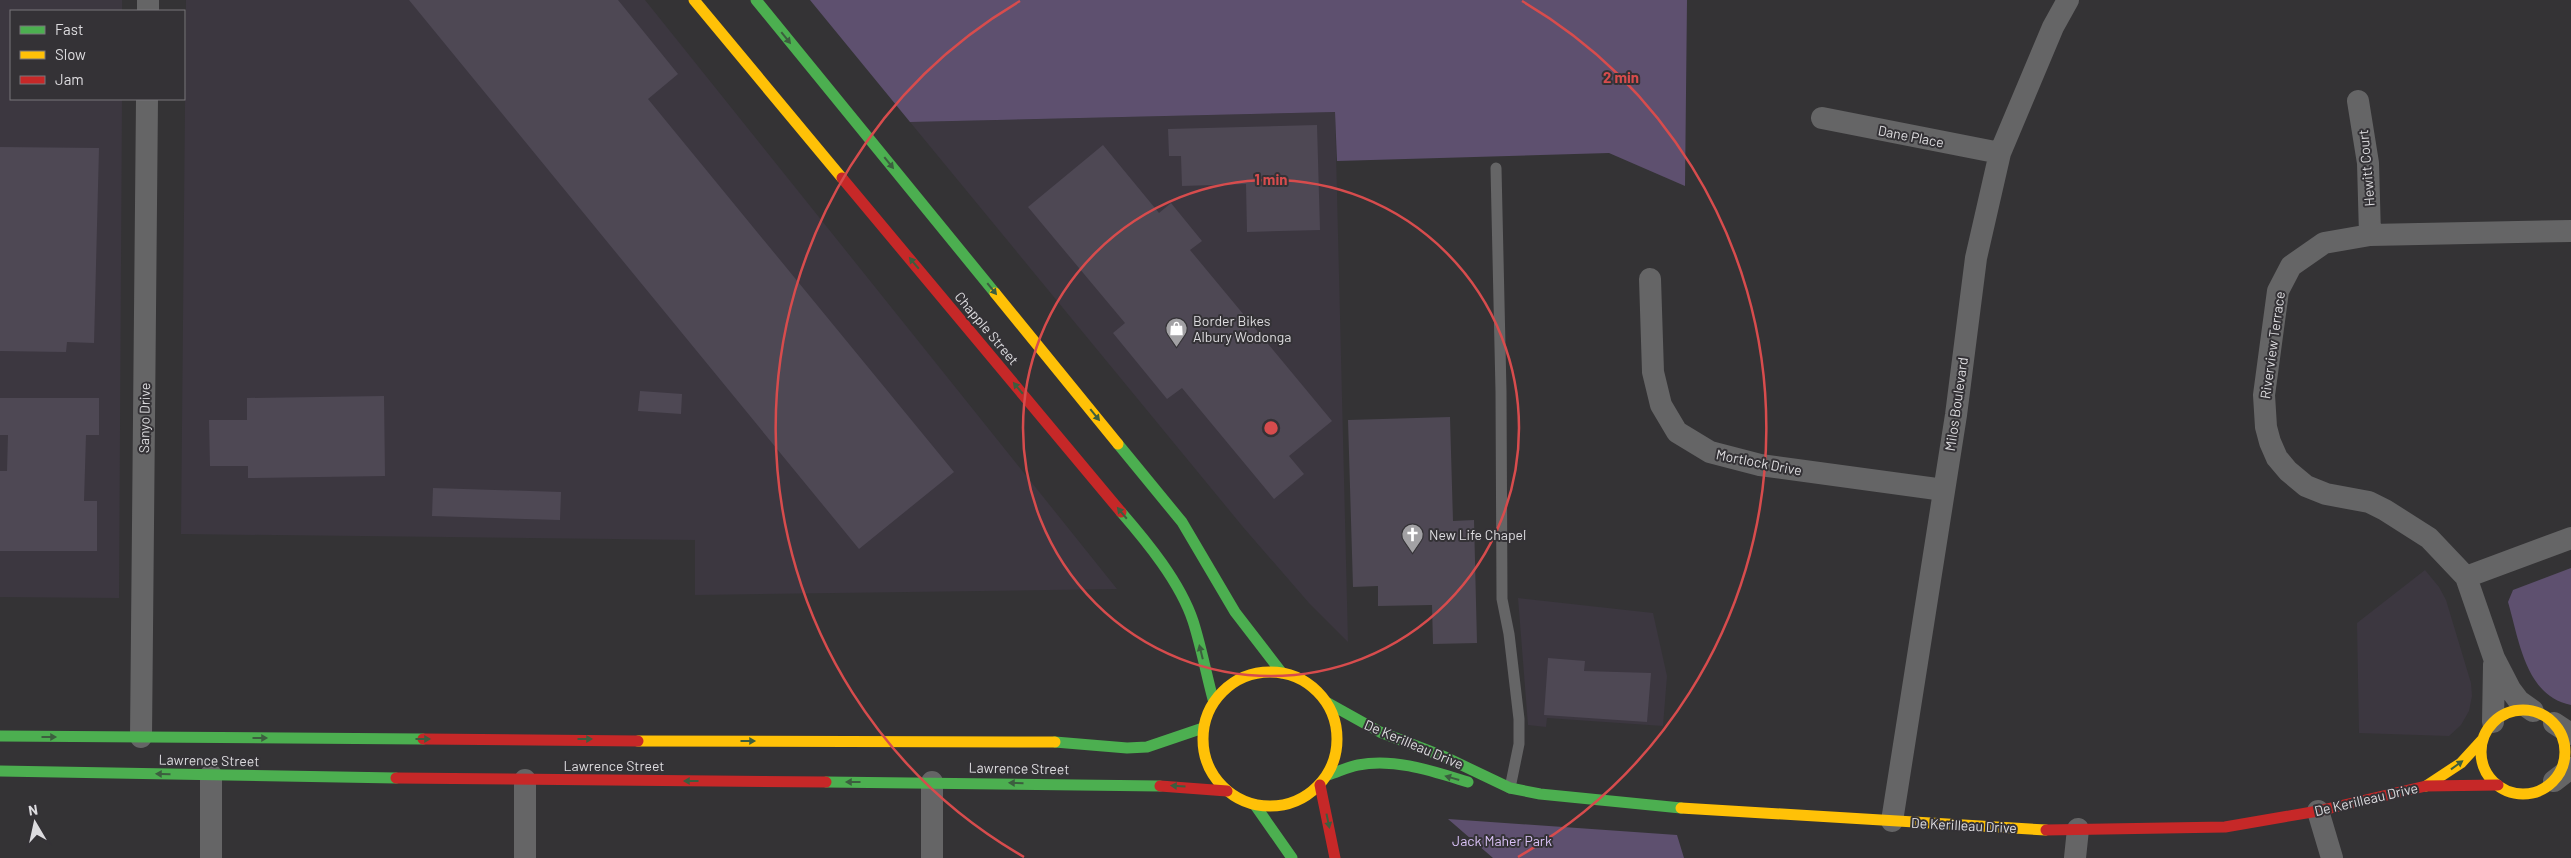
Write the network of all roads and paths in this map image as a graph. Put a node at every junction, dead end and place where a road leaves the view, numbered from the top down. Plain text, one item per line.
1 (694, 0) edge
2 (756, 0) edge
3 (2068, 0) edge
4 (147, 100) edge
5 (2358, 101) dead end
6 (1822, 118) dead end
7 (2000, 154) junction
8 (1496, 168) dead end
9 (2571, 231) edge
10 (2370, 235) junction
11 (1650, 278) dead end
12 (1944, 490) junction
13 (2571, 538) edge
14 (2466, 578) junction
15 (2494, 658) junction
16 (1282, 673) junction
17 (1213, 699) junction
18 (1328, 704) junction
19 (2533, 711) junction
20 (1203, 728) junction
21 (2562, 728) edge
22 (2488, 730) junction
23 (0, 736) edge
24 (141, 742) junction
25 (211, 770) junction
26 (0, 771) edge
27 (932, 774) junction
28 (2562, 774) edge
29 (1328, 775) junction
30 (525, 780) junction
31 (1320, 785) junction
32 (2498, 785) junction
33 (1505, 786) junction
34 (2426, 786) junction
35 (1227, 791) junction
36 (1255, 805) junction
37 (2318, 811) junction
38 (1892, 821) junction
39 (2078, 829) junction
40 (211, 858) edge
41 (524, 858) edge
42 (932, 858) edge
43 (1292, 858) edge
44 (1336, 858) edge
45 (2075, 858) edge
46 (2332, 858) edge

17 -> 1 street, Chapple Street
2 -> 16 street, Chapple Street
3 - 7 street, Milos Boulevard
4 - 24 street, Sanyo Drive
5 - 10 street, Hewitt Court
6 - 7 street, Dane Place
7 - 12 street, Milos Boulevard
8 - 33 lane
9 - 10 street, Riverview Terrace
10 - 14 street, Riverview Terrace
11 - 12 street, Mortlock Drive
12 - 38 street, Milos Boulevard
13 - 14 street
14 - 15 street, Riverview Terrace
15 - 19 street, Riverview Terrace
15 - 22 street, Riverview Terrace
16 - 17 street
16 - 18 street
17 - 20 street
18 - 29 street
18 - 33 street, De Kerilleau Drive
19 - 21 street
19 - 22 street
24 -> 20 street, Lawrence Street
20 - 35 street
21 - 28 street
22 - 32 street
34 -> 22 street, De Kerilleau Drive
23 -> 24 street, Lawrence Street
25 -> 26 street, Lawrence Street
25 - 30 street, Lawrence Street
25 - 40 street
27 -> 30 street, Lawrence Street
35 -> 27 street, Lawrence Street
27 - 42 street
28 - 32 street
29 - 31 street
33 -> 29 street, De Kerilleau Drive
30 - 41 street
31 - 36 street
31 -> 44 street
32 - 34 street, De Kerilleau Drive
33 - 38 street, De Kerilleau Drive
34 - 37 street, De Kerilleau Drive
35 - 36 street
36 - 43 street
37 - 39 street, De Kerilleau Drive
37 - 46 street
38 - 39 street, De Kerilleau Drive
39 - 45 street

